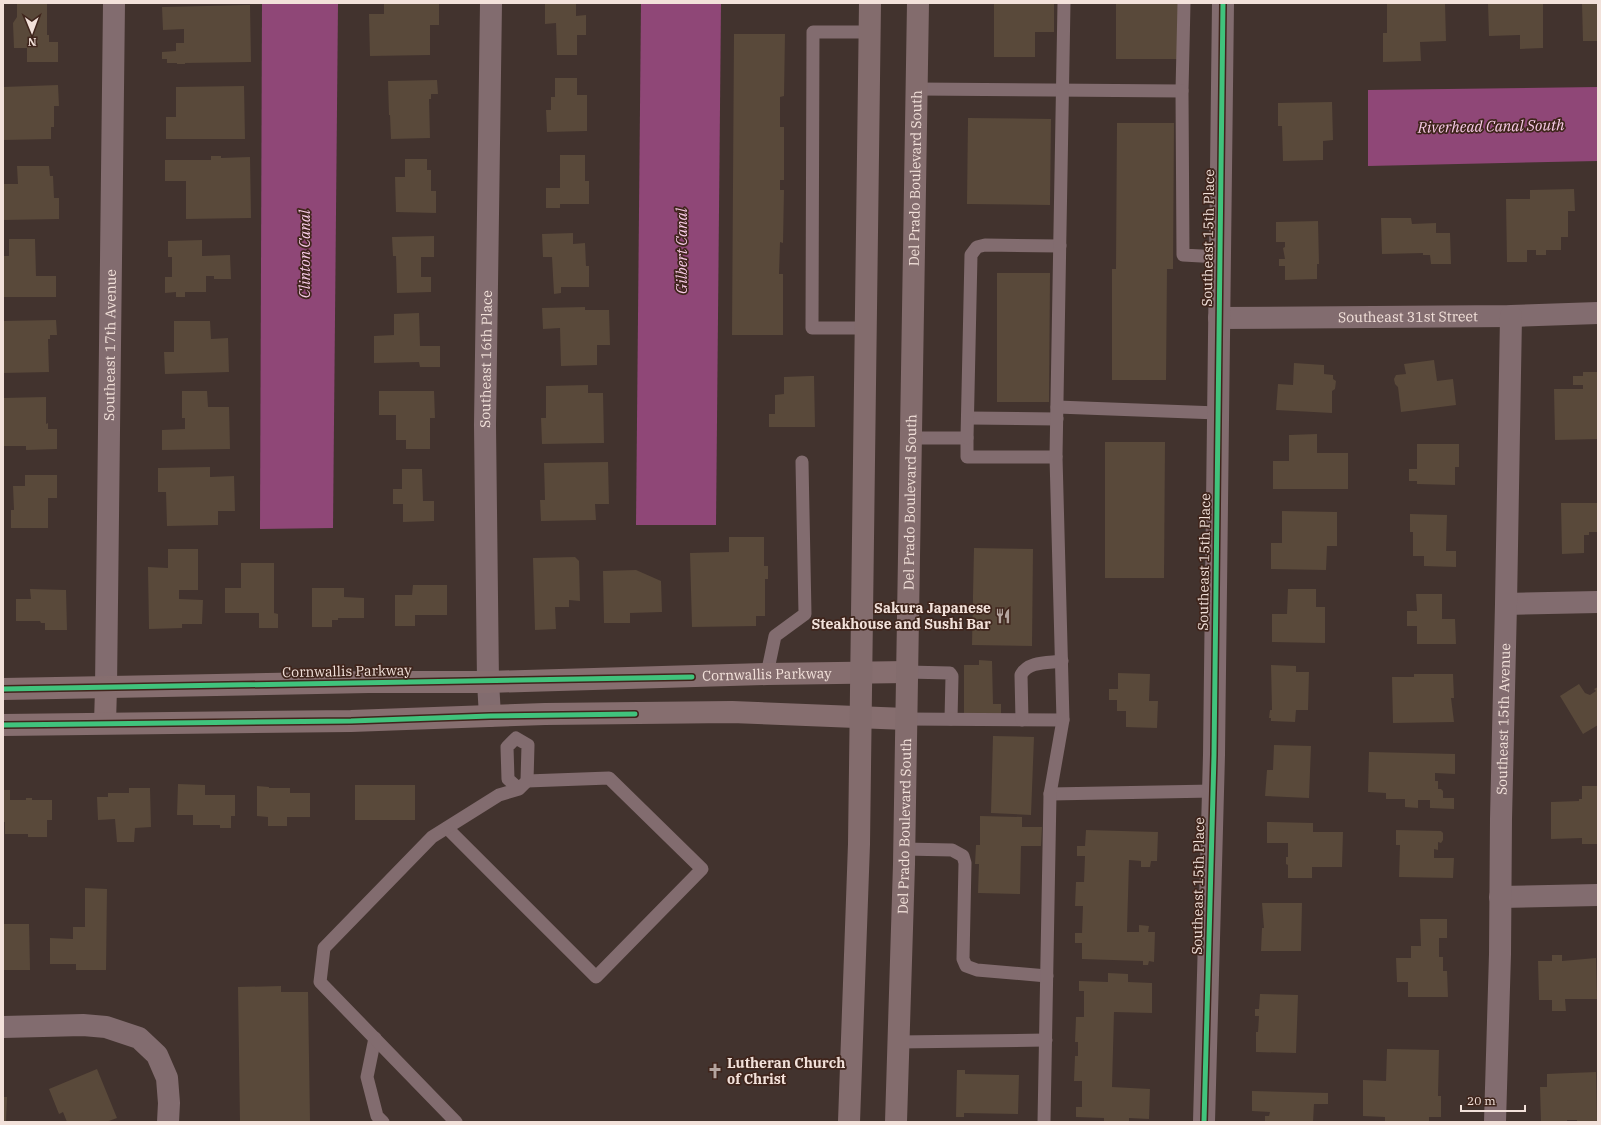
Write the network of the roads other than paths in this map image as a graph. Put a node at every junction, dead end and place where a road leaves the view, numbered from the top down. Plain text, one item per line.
1 (114, 3) edge
2 (491, 3) edge
3 (870, 3) edge
4 (918, 3) edge
5 (1064, 3) edge
6 (1184, 3) edge
7 (1223, 3) edge
8 (870, 32) junction
9 (918, 88) junction
10 (1062, 91) junction
11 (1182, 91) junction
12 (1060, 246) junction
13 (1219, 257) junction
14 (1598, 313) edge
15 (1511, 316) junction
16 (1219, 318) junction
17 (866, 328) junction
18 (1057, 413) junction
19 (1218, 413) junction
20 (968, 418) junction
21 (911, 438) junction
22 (967, 438) junction
23 (1056, 457) junction
24 (802, 462) dead end
25 (1598, 602) edge
26 (1506, 604) junction
27 (1062, 661) junction
28 (907, 672) junction
29 (861, 673) junction
30 (768, 674) junction
31 (488, 682) junction
32 (106, 688) junction
33 (3, 690) edge
34 (516, 715) junction
35 (490, 716) junction
36 (861, 718) junction
37 (906, 719) junction
38 (951, 719) junction
39 (1022, 720) junction
40 (1063, 720) junction
41 (105, 723) junction
42 (3, 725) edge
43 (516, 738) junction
44 (523, 785) junction
45 (1213, 791) junction
46 (1050, 794) junction
47 (446, 828) junction
48 (904, 849) junction
49 (1598, 895) edge
50 (1500, 897) junction
51 (1047, 976) junction
52 (3, 1027) edge
53 (375, 1038) junction
54 (1046, 1040) junction
55 (898, 1042) junction
56 (168, 1122) edge
57 (383, 1122) edge
58 (456, 1122) edge
59 (849, 1122) edge
60 (896, 1122) edge
61 (1044, 1122) edge
62 (1204, 1122) edge
63 (1495, 1122) edge

1 - 32 street, Southeast 17th Avenue
2 - 31 street, Southeast 16th Place
3 - 8 main road
4 - 9 main road, Del Prado Boulevard South
5 - 10 lane
6 - 11 lane
7 - 13 street, Southeast 15th Place
8 - 17 main road
8 - 17 lane
9 - 10 lane
9 - 21 main road, Del Prado Boulevard South
10 - 11 lane
10 - 12 lane
11 - 13 lane
12 - 18 lane
12 - 20 lane
13 - 16 street, Southeast 15th Place
14 - 15 street, Southeast 31st Street
15 - 16 street, Southeast 31st Street
15 - 26 street, Southeast 15th Avenue
16 - 19 street, Southeast 15th Place
17 - 29 main road
18 - 19 lane
18 - 20 lane
18 - 23 lane
19 - 45 street, Southeast 15th Place
20 - 22 lane
21 - 22 lane
21 - 28 main road, Del Prado Boulevard South
22 - 23 lane
23 - 27 lane
24 - 30 lane
25 - 26 street
26 - 50 street, Southeast 15th Avenue
27 - 39 lane
27 - 40 lane
28 - 29 street, Cornwallis Parkway
28 - 37 main road, Del Prado Boulevard South
28 - 38 lane
29 - 30 street, Cornwallis Parkway
29 - 36 main road
30 - 31 street, Cornwallis Parkway
31 - 32 street, Cornwallis Parkway
31 - 35 street, Southeast 16th Place
32 - 33 street, Cornwallis Parkway
32 - 41 street
34 - 35 street
34 - 36 street
34 - 43 lane
35 - 41 street
36 - 37 street
36 - 59 main road
37 - 38 lane
37 - 48 main road, Del Prado Boulevard South
38 - 39 lane
39 - 40 lane
40 - 46 lane
41 - 42 street
43 - 44 lane
43 - 44 lane
44 - 47 lane
44 - 47 lane
45 - 46 lane
45 - 62 street, Southeast 15th Place
46 - 51 lane
47 - 53 lane
48 - 51 lane
48 - 55 main road, Del Prado Boulevard South
49 - 50 street
50 - 63 street, Southeast 15th Avenue
51 - 54 lane
52 - 56 street
53 - 57 lane
53 - 58 lane
54 - 55 lane
54 - 61 lane
55 - 60 main road, Del Prado Boulevard South

